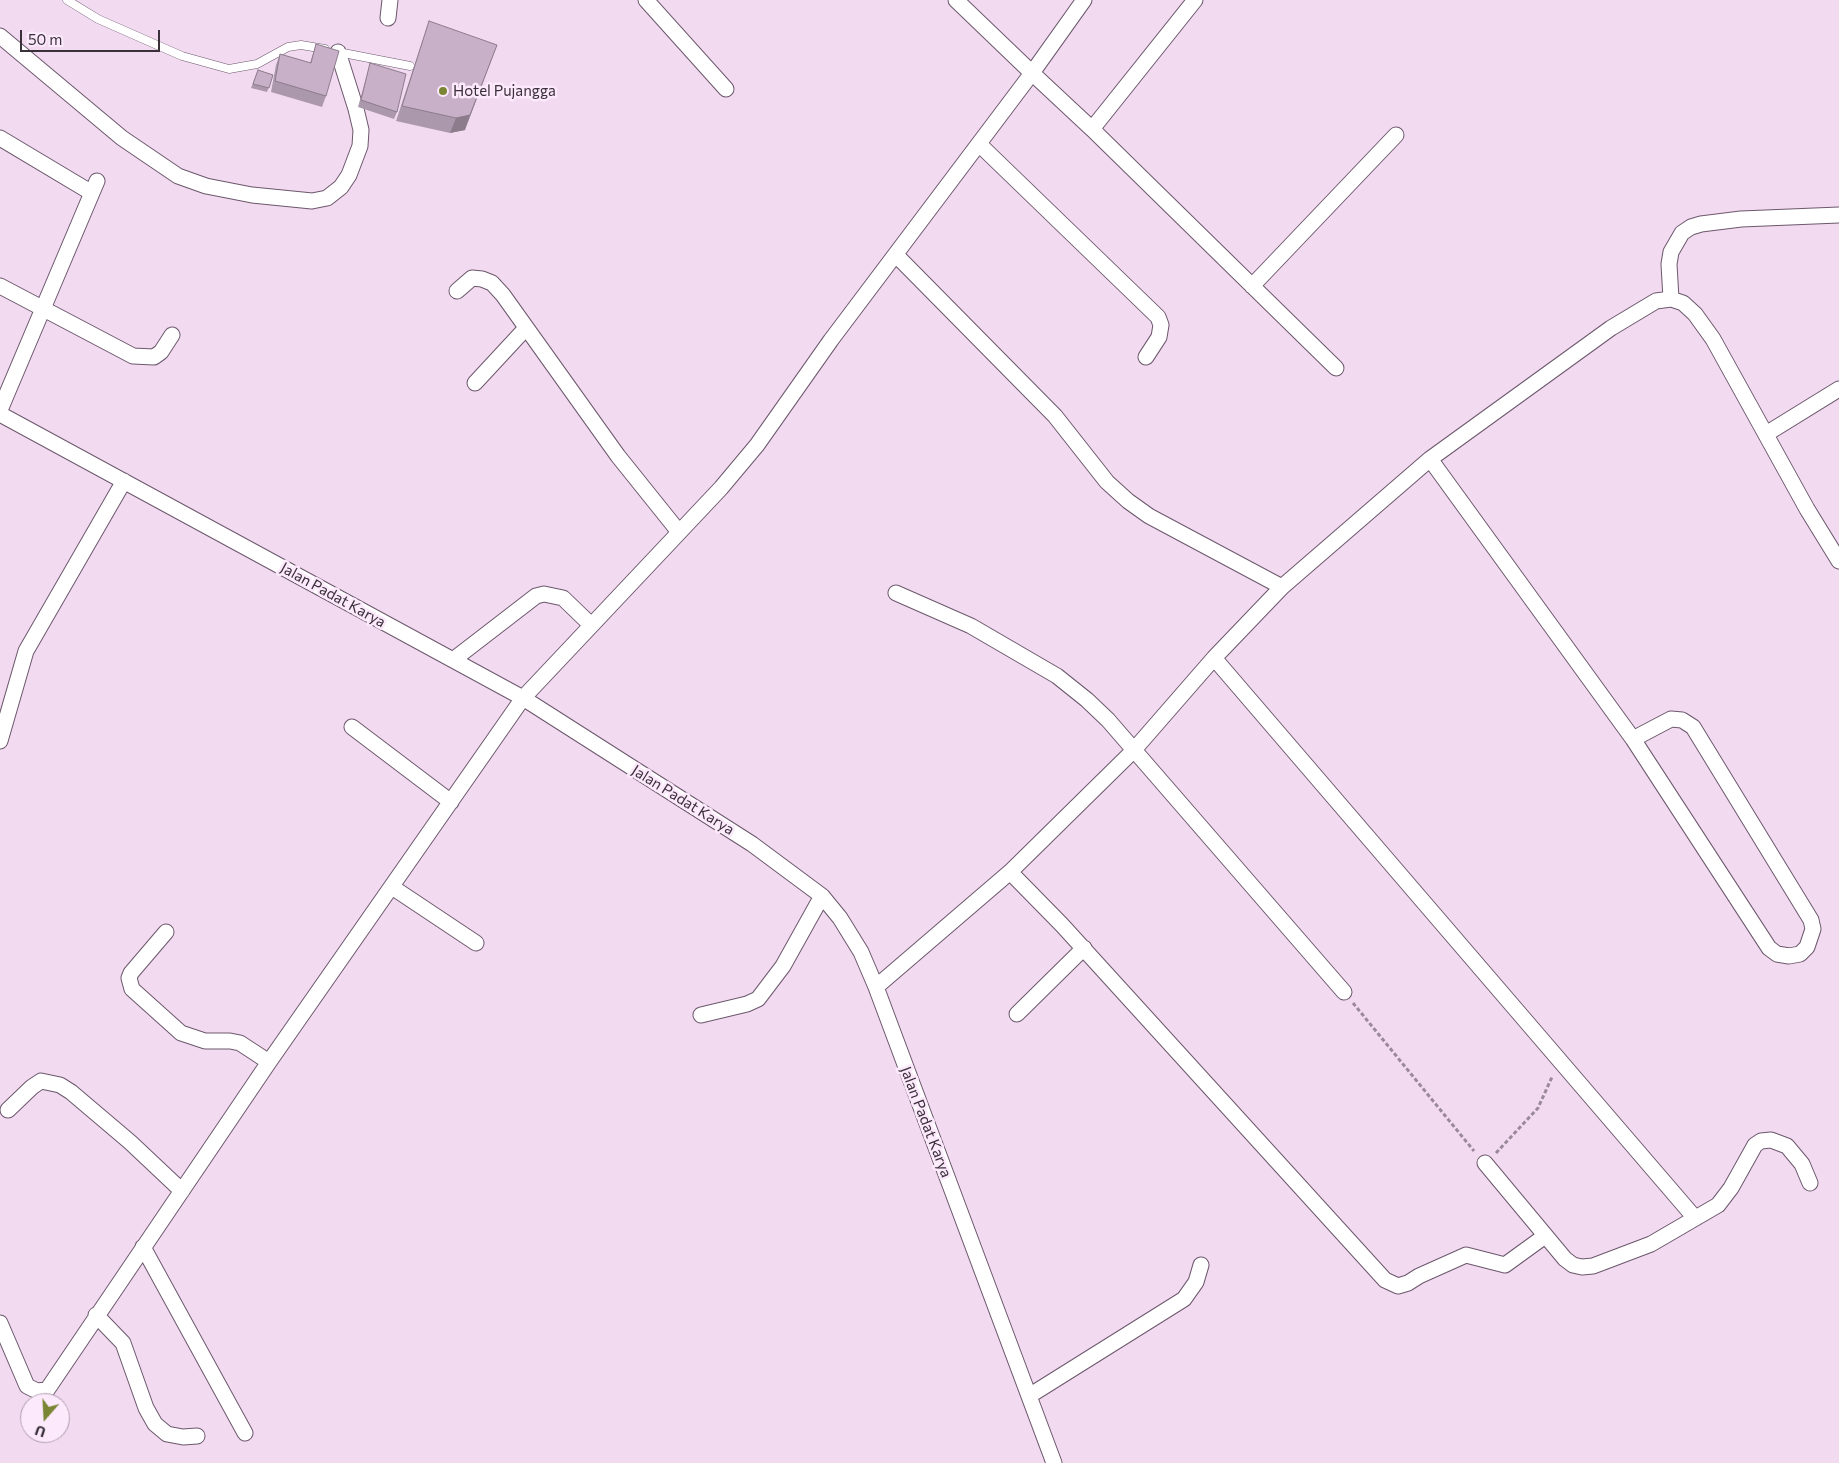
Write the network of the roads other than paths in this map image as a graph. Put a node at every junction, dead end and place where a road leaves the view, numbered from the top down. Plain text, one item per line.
1 (67, 0) edge
2 (390, 0) edge
3 (646, 0) edge
4 (956, 0) edge
5 (1084, 0) edge
6 (1195, 0) edge
7 (388, 18) dead end
8 (0, 36) edge
9 (338, 52) junction
10 (410, 66) dead end
11 (1032, 73) junction
12 (726, 89) dead end
13 (1092, 129) junction
14 (1396, 135) dead end
15 (0, 138) edge
16 (979, 144) junction
17 (1839, 215) edge
18 (896, 255) junction
19 (0, 286) edge
20 (1252, 286) junction
21 (457, 291) dead end
22 (1671, 299) junction
23 (44, 309) junction
24 (526, 328) junction
25 (172, 334) dead end
26 (1146, 357) dead end
27 (1336, 368) dead end
28 (475, 383) dead end
29 (1839, 389) edge
30 (0, 412) edge
31 (1766, 434) junction
32 (1430, 459) junction
33 (124, 481) junction
34 (679, 532) junction
35 (1839, 561) edge
36 (1282, 587) junction
37 (896, 593) dead end
38 (591, 625) junction
39 (1214, 658) junction
40 (453, 660) junction
41 (523, 698) junction
42 (352, 727) dead end
43 (1633, 739) junction
44 (0, 742) edge
45 (1133, 751) junction
46 (451, 802) junction
47 (1010, 872) junction
48 (392, 887) junction
49 (822, 896) junction
50 (166, 932) dead end
51 (476, 943) dead end
52 (1084, 948) junction
53 (876, 987) junction
54 (1344, 992) road end
55 (1017, 1014) dead end
56 (701, 1015) dead end
57 (269, 1062) junction
58 (8, 1110) dead end
59 (1485, 1163) road end
60 (1810, 1183) dead end
61 (182, 1191) junction
62 (1695, 1218) junction
63 (1545, 1236) junction
64 (143, 1247) junction
65 (1201, 1265) dead end
66 (96, 1315) junction
67 (0, 1323) edge
68 (1029, 1396) junction
69 (245, 1433) dead end
70 (197, 1436) dead end
71 (1054, 1463) edge

1 - 9 lane
2 - 7 street
3 - 12 street
4 - 11 street
5 - 11 street
6 - 13 street
8 - 9 street
9 - 10 lane
11 - 13 street
11 - 16 street
13 - 20 street
14 - 20 street
15 - 23 street
16 - 18 street
16 - 26 street
17 - 22 street
18 - 34 street
18 - 36 street
19 - 23 street
20 - 27 street
21 - 24 street
22 - 31 street
22 - 32 street
23 - 25 street
23 - 30 street
24 - 28 street
24 - 34 street
29 - 31 street
30 - 33 street, Jalan Padat Karya
31 - 35 street
32 - 36 street
32 - 43 street
33 - 40 street, Jalan Padat Karya
33 - 44 street
34 - 38 street
36 - 39 street
37 - 45 street
38 - 40 street
38 - 41 street
39 - 45 street
39 - 62 street
40 - 41 street, Jalan Padat Karya
41 - 46 street
41 - 49 street, Jalan Padat Karya
42 - 46 street
43 - 43 street
45 - 47 street
45 - 54 street
46 - 48 street
47 - 52 street
47 - 53 street
48 - 51 street
48 - 57 street
49 - 53 street, Jalan Padat Karya
49 - 56 street
50 - 57 street
52 - 55 street
52 - 63 street
53 - 68 street, Jalan Padat Karya
57 - 61 street
58 - 61 street
59 - 63 street
60 - 62 street
61 - 64 street
62 - 63 street
64 - 66 street
64 - 69 street
65 - 68 street
66 - 67 street
66 - 70 street
68 - 71 street, Jalan Padat Karya

